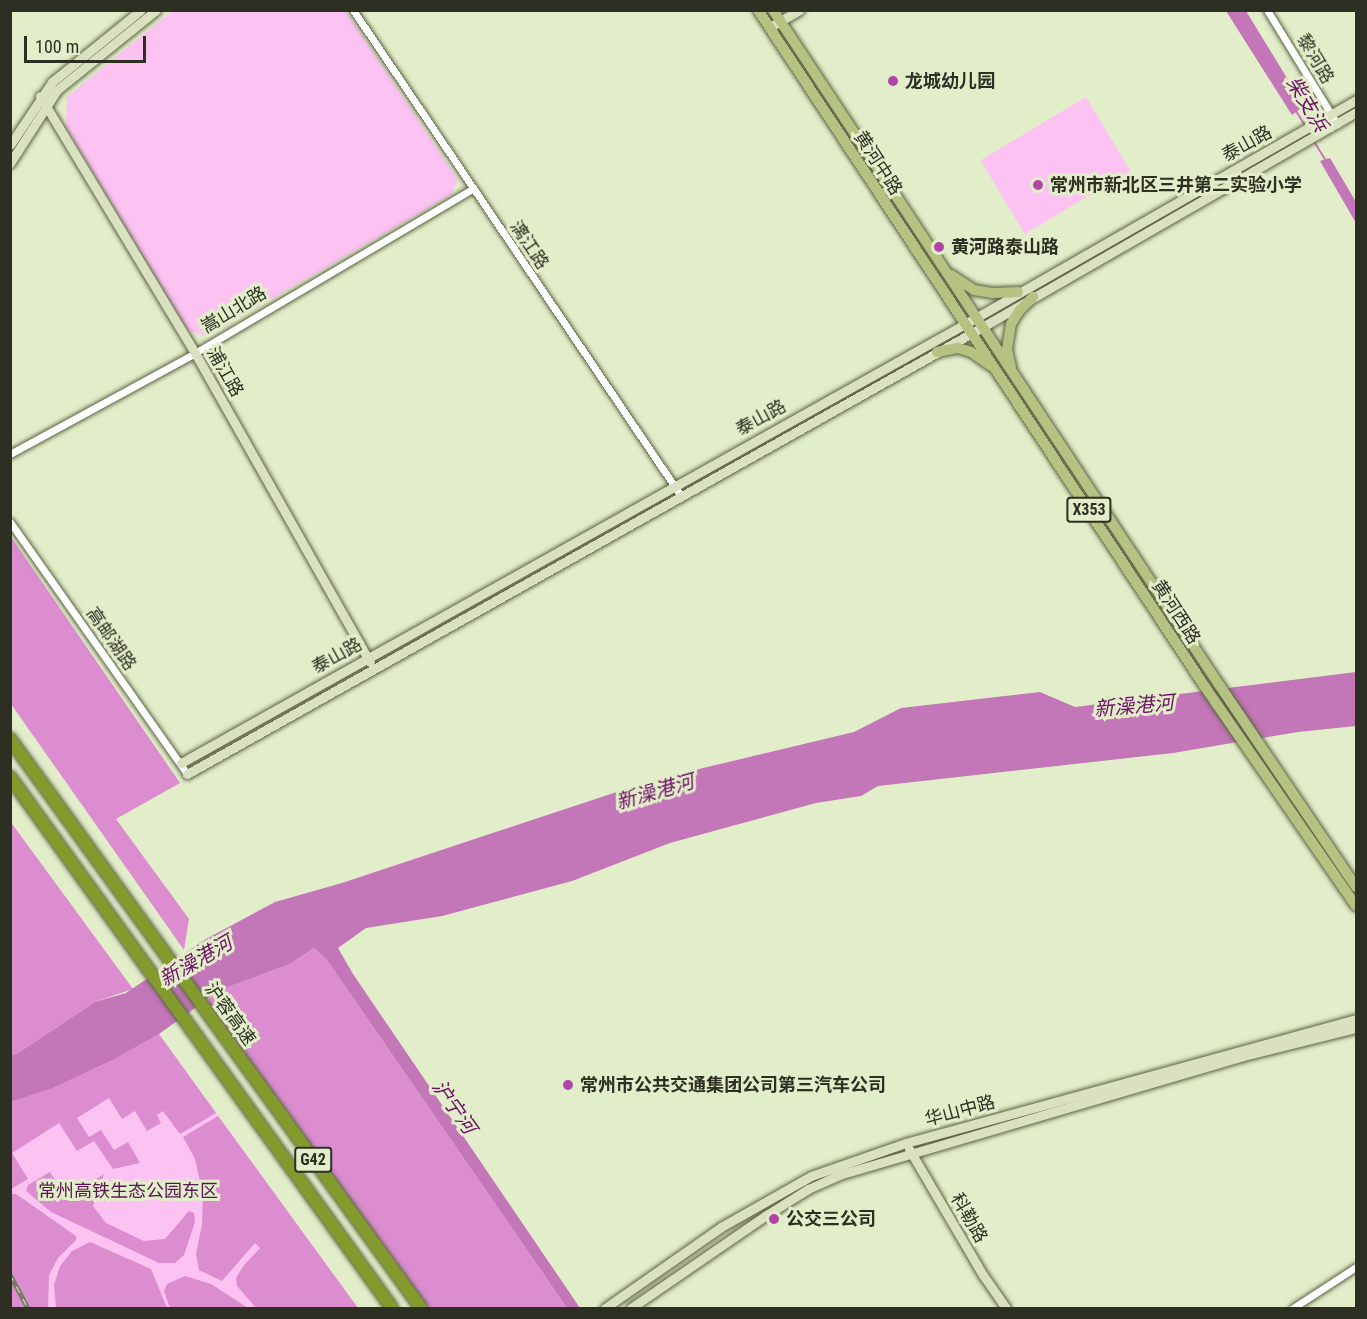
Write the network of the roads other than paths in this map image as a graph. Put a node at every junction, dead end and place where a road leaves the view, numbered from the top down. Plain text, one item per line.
1 (141, 10) edge
2 (156, 10) edge
3 (353, 10) edge
4 (758, 10) edge
5 (773, 10) edge
6 (799, 10) edge
7 (1267, 10) edge
8 (780, 21) junction
9 (770, 27) junction
10 (40, 96) junction
11 (1356, 100) edge
12 (46, 106) junction
13 (1356, 112) edge
14 (1331, 121) junction
15 (10, 145) edge
16 (1284, 148) junction
17 (10, 163) edge
18 (472, 189) junction
19 (940, 265) junction
20 (1018, 292) junction
21 (1034, 297) junction
22 (973, 325) junction
23 (937, 352) junction
24 (195, 353) junction
25 (1012, 373) junction
26 (1000, 375) junction
27 (10, 454) edge
28 (675, 485) junction
29 (681, 496) junction
30 (10, 522) edge
31 (369, 658) junction
32 (374, 669) junction
33 (10, 739) edge
34 (181, 763) junction
35 (187, 774) joint
36 (10, 777) edge
37 (1356, 887) edge
38 (1356, 906) edge
39 (1356, 1019) edge
40 (1356, 1028) edge
41 (906, 1143) junction
42 (912, 1153) junction
43 (1356, 1267) edge
44 (392, 1308) edge
45 (421, 1308) edge
46 (605, 1308) edge
47 (631, 1308) edge
48 (1006, 1308) edge
49 (1293, 1308) edge

1 - 10 main road
2 - 12 main road
3 - 18 street, 漓江路
4 - 9 main road, 黄河中路 / X353
5 - 8 main road, 黄河中路 / X353
6 - 8 main road
7 - 14 street, 黎河路
8 - 9 main road
8 - 19 main road, 黄河中路 / X353
9 - 22 main road, 黄河中路 / X353
10 - 12 main road, 浦江路
10 - 15 main road
11 - 14 main road, 泰山路
12 - 17 main road
12 - 24 main road, 浦江路
13 - 14 main road, 泰山路
14 - 16 main road, 泰山路
16 - 20 main road, 泰山路
16 - 21 main road, 泰山路
18 - 24 street, 嵩山北路
18 - 28 street, 漓江路
19 - 20 main road
19 - 22 main road, 黄河中路 / X353
20 - 22 main road, 泰山路
21 - 22 main road, 泰山路
21 - 25 main road
22 - 23 main road, 泰山路
22 - 25 main road, 黄河西路 / X353
22 - 26 main road, 黄河西路 / X353
22 - 28 main road, 泰山路
23 - 26 main road
23 - 29 main road, 泰山路
24 - 27 street, 嵩山北路
24 - 31 main road, 浦江路
25 - 37 main road, 黄河西路 / X353
26 - 38 main road, 黄河西路 / X353
28 - 29 street, 漓江路
28 - 31 main road, 泰山路
29 - 32 main road, 泰山路
30 - 34 street, 高邮湖路
31 - 32 main road, 浦江路
31 - 34 main road, 泰山路
32 - 35 main road, 泰山路
33 - 45 highway, 沪蓉高速 / G42
34 - 35 street, 高邮湖路
36 - 44 highway, G42
39 - 41 main road, 华山中路
40 - 42 main road, 华山中路
41 - 42 main road, 科勒路
41 - 46 main road, 华山中路
42 - 47 main road, 华山中路
42 - 48 main road, 科勒路
43 - 49 street

